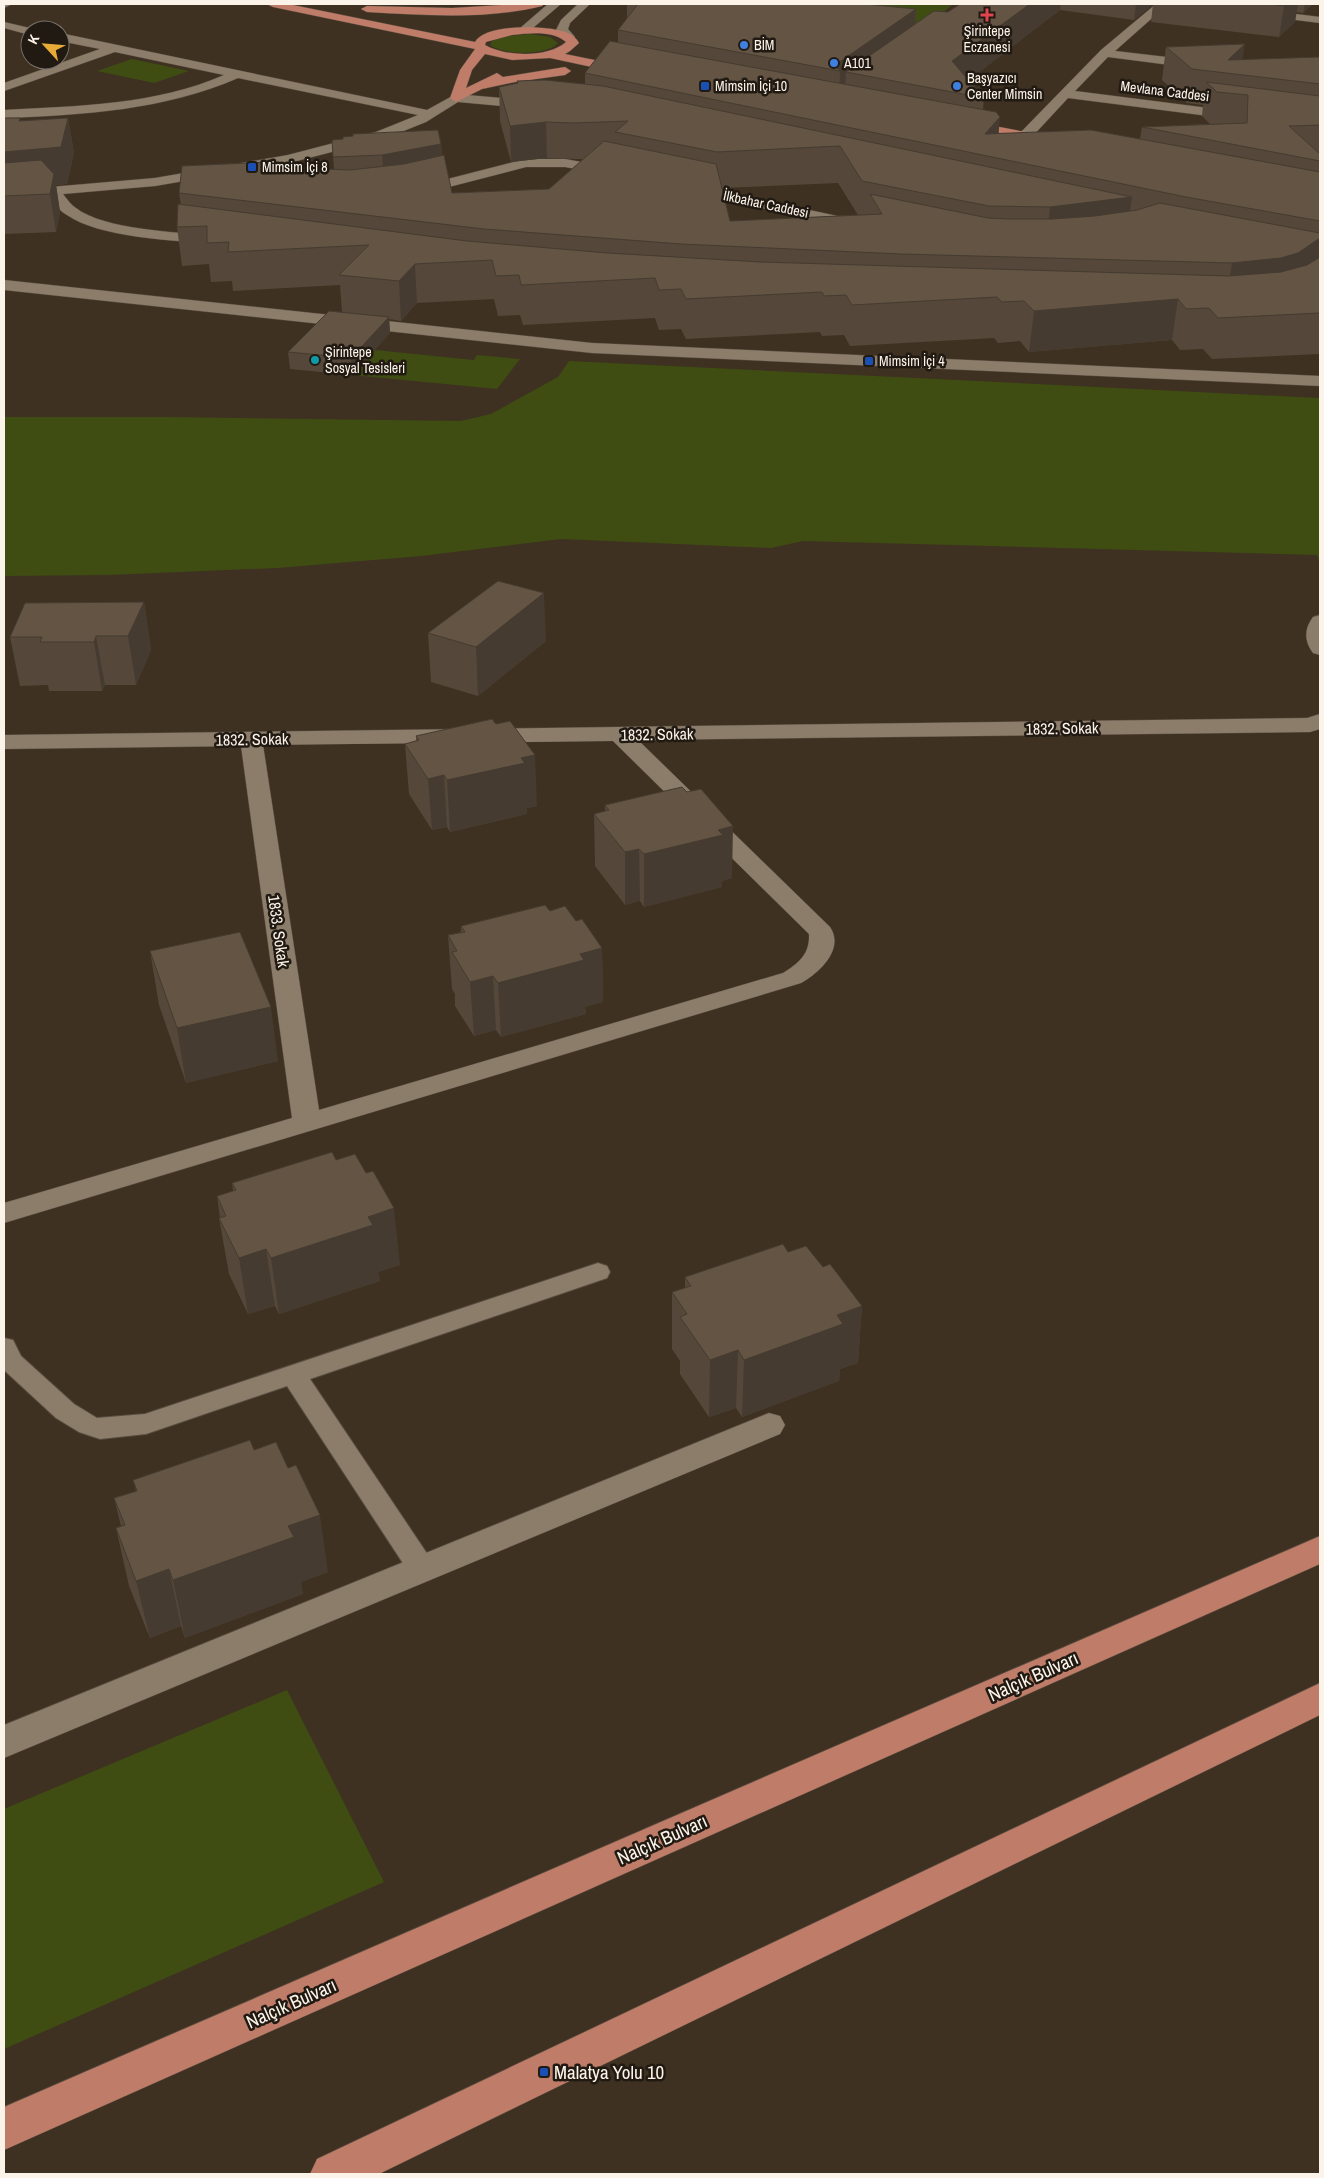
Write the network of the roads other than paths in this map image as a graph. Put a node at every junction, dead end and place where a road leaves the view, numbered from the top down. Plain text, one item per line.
1 (274, 4) edge
2 (538, 4) edge
3 (556, 4) edge
4 (584, 4) edge
5 (1162, 4) edge
6 (1192, 4) edge
7 (1320, 20) edge
8 (456, 23) dead end
9 (4, 25) edge
10 (484, 27) dead end
11 (20, 29) edge
12 (518, 31) junction
13 (70, 39) edge
14 (570, 39) junction
15 (587, 46) dead end
16 (113, 48) junction
17 (480, 48) junction
18 (1105, 53) junction
19 (610, 54) edge
20 (545, 55) junction
21 (1213, 66) edge
22 (621, 69) junction
23 (237, 74) junction
24 (481, 86) junction
25 (4, 87) edge
26 (1066, 94) junction
27 (456, 98) junction
28 (554, 107) edge
29 (4, 114) edge
30 (429, 114) junction
31 (1252, 117) edge
32 (948, 121) edge
33 (954, 134) edge
34 (1025, 136) junction
35 (232, 170) junction
36 (623, 174) edge
37 (244, 179) edge
38 (671, 184) edge
39 (54, 192) junction
40 (4, 195) edge
41 (399, 195) edge
42 (873, 227) edge
43 (226, 242) edge
44 (4, 286) edge
45 (1320, 381) edge
46 (1320, 621) edge
47 (1320, 650) edge
48 (1315, 723) edge
49 (619, 734) junction
50 (251, 739) junction
51 (4, 742) edge
52 (307, 1123) junction
53 (4, 1213) edge
54 (598, 1272) dead end
55 (4, 1347) edge
56 (294, 1374) junction
57 (769, 1425) dead end
58 (1320, 1549) edge
59 (422, 1569) junction
60 (1320, 1698) edge
61 (4, 1742) edge
62 (4, 2129) edge
63 (332, 2174) edge

1 - 17 highway
2 - 8 highway
3 - 12 street
4 - 14 street
5 - 18 street
6 - 7 street
9 - 11 street
10 - 12 highway
12 - 14 highway
12 - 17 highway
13 - 16 street
14 - 15 highway
14 - 20 highway
16 - 23 street
16 - 25 street
17 - 20 highway
17 - 27 highway
18 - 21 street
18 - 26 street
19 - 22 highway
20 - 22 highway
20 - 24 highway
22 - 24 highway
23 - 29 street
23 - 30 street
24 - 27 highway
26 - 31 street, Mevlana Caddesi
26 - 34 street
27 - 28 street
27 - 30 street
30 - 35 street
32 - 34 highway
33 - 34 highway
35 - 37 street
35 - 39 street
36 - 41 street
38 - 42 street, İlkbahar Caddesi
39 - 40 street
39 - 43 street
44 - 45 street
46 - 47 street
48 - 49 street, 1832. Sokak
49 - 50 street, 1832. Sokak
49 - 52 street
50 - 51 street, 1832. Sokak
50 - 52 street, 1833. Sokak
52 - 53 street
54 - 56 lane
55 - 56 lane
56 - 59 lane
57 - 59 street
58 - 62 highway, Nalçık Bulvarı
59 - 61 street
60 - 63 highway

